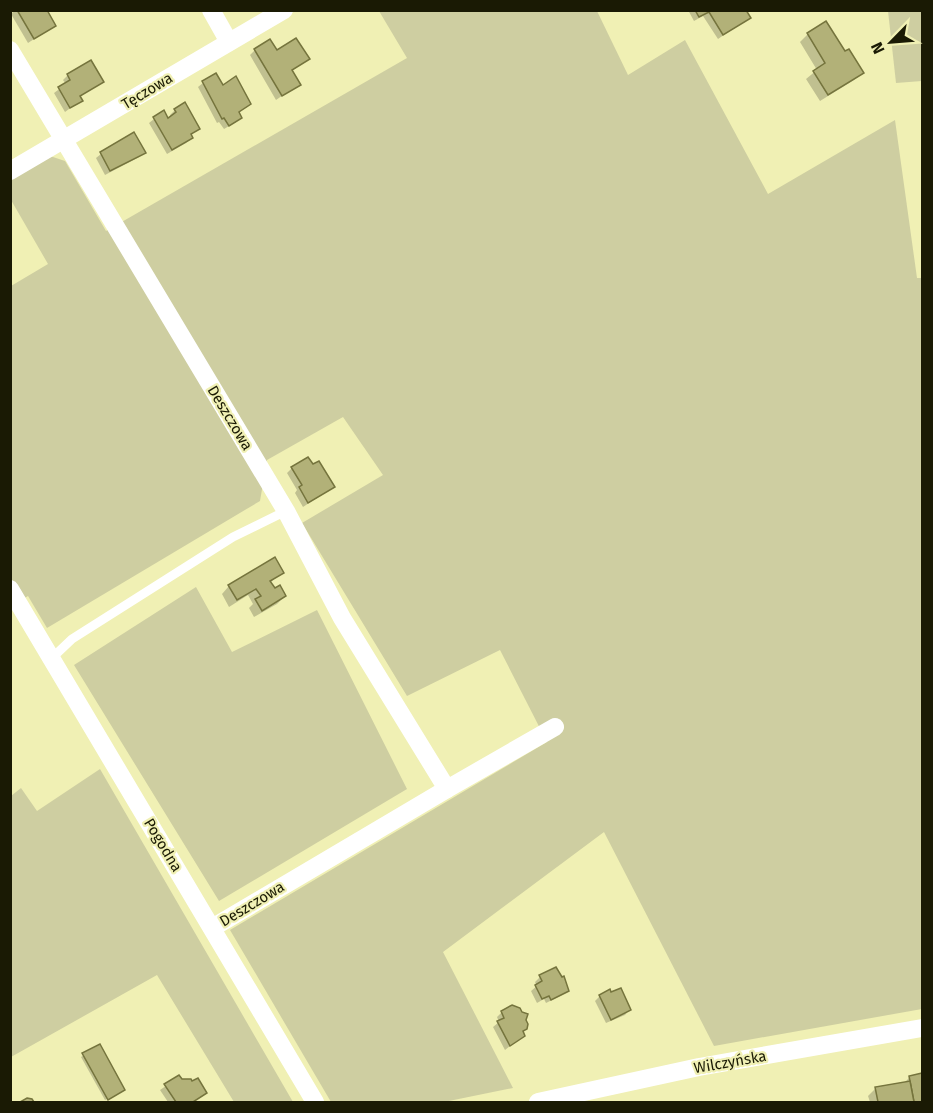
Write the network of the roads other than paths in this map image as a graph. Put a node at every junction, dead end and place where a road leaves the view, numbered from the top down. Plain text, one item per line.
1 (212, 10) edge
2 (284, 10) edge
3 (229, 42) junction
4 (10, 50) edge
5 (64, 140) junction
6 (10, 171) edge
7 (286, 511) junction
8 (10, 589) edge
9 (52, 658) junction
10 (555, 727) dead end
11 (447, 789) junction
12 (212, 928) junction
13 (922, 1028) edge
14 (315, 1102) edge
15 (538, 1102) edge

1 - 3 street
2 - 3 street, Tęczowa
3 - 5 street, Tęczowa
4 - 5 street, Deszczowa
5 - 6 street, Tęczowa
5 - 7 street, Deszczowa
7 - 9 lane
7 - 11 street, Deszczowa
8 - 9 street, Pogodna
9 - 12 street, Pogodna
10 - 11 street, Deszczowa
11 - 12 street, Deszczowa
12 - 14 street, Pogodna
13 - 15 street, Wilczyńska

